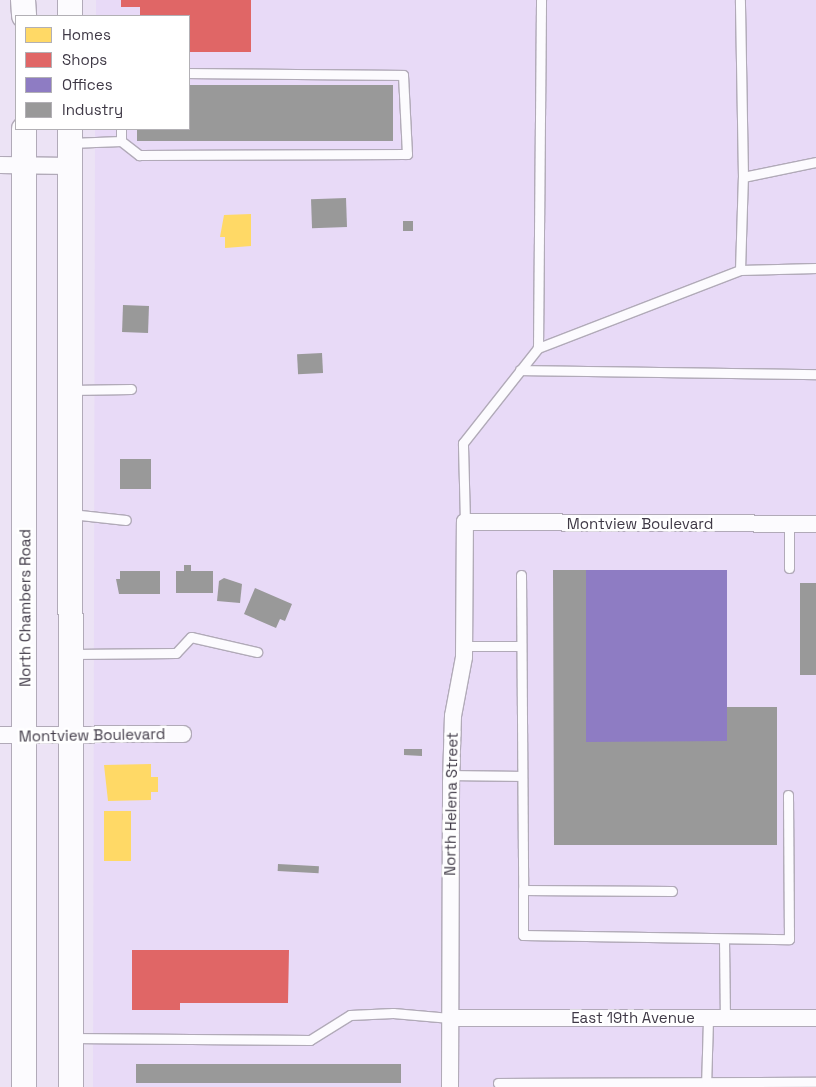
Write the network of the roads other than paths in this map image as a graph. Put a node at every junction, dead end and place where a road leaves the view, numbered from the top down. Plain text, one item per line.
1 (24, 0) edge
2 (70, 0) edge
3 (542, 0) edge
4 (740, 0) edge
5 (24, 15) edge
6 (70, 15) edge
7 (190, 73) edge
8 (24, 130) edge
9 (121, 130) edge
10 (121, 141) junction
11 (70, 146) edge
12 (816, 162) edge
13 (0, 165) edge
14 (24, 166) junction
15 (744, 177) junction
16 (816, 268) edge
17 (740, 270) junction
18 (538, 348) junction
19 (520, 370) junction
20 (816, 374) edge
21 (131, 389) dead end
22 (71, 390) junction
23 (71, 514) junction
24 (126, 520) dead end
25 (465, 522) junction
26 (789, 524) junction
27 (816, 524) edge
28 (789, 568) dead end
29 (521, 575) dead end
30 (464, 646) junction
31 (521, 646) junction
32 (257, 652) dead end
33 (72, 654) junction
34 (183, 734) dead end
35 (0, 735) edge
36 (72, 735) junction
37 (24, 736) junction
38 (451, 775) junction
39 (521, 776) junction
40 (788, 795) dead end
41 (522, 890) junction
42 (672, 891) dead end
43 (724, 939) junction
44 (450, 1018) junction
45 (708, 1018) junction
46 (725, 1018) junction
47 (816, 1018) edge
48 (71, 1038) junction
49 (816, 1082) edge
50 (498, 1083) dead end
51 (706, 1085) edge
52 (24, 1087) edge
53 (71, 1087) edge
54 (450, 1087) edge

1 - 5 main road
2 - 6 main road
3 - 18 lane
4 - 15 lane
7 - 10 lane
8 - 14 main road, North Chambers Road
9 - 10 lane
10 - 11 lane
11 - 14 street
11 - 22 main road
12 - 15 lane
13 - 14 street
14 - 37 main road, North Chambers Road
15 - 17 lane
16 - 17 lane
17 - 18 lane
18 - 19 lane
19 - 20 lane
19 - 25 lane
21 - 22 lane
22 - 23 main road
23 - 24 lane
23 - 33 main road
25 - 26 street, Montview Boulevard
25 - 30 street, North Helena Street
26 - 27 street, Montview Boulevard
26 - 28 lane
29 - 31 lane
30 - 31 lane
30 - 38 street, North Helena Street
31 - 39 lane
32 - 33 lane
33 - 36 main road
34 - 36 street, Montview Boulevard
35 - 37 street, Montview Boulevard
36 - 37 street, Montview Boulevard
36 - 48 main road
37 - 52 main road, North Chambers Road
38 - 39 lane
38 - 44 street, North Helena Street
39 - 41 lane
40 - 43 lane
41 - 42 lane
41 - 43 lane
43 - 46 lane
44 - 45 street, East 19th Avenue
44 - 48 lane
44 - 54 street, North Helena Street
45 - 46 street, East 19th Avenue
45 - 51 lane
46 - 47 street, East 19th Avenue
48 - 53 main road
49 - 51 lane
50 - 51 lane

